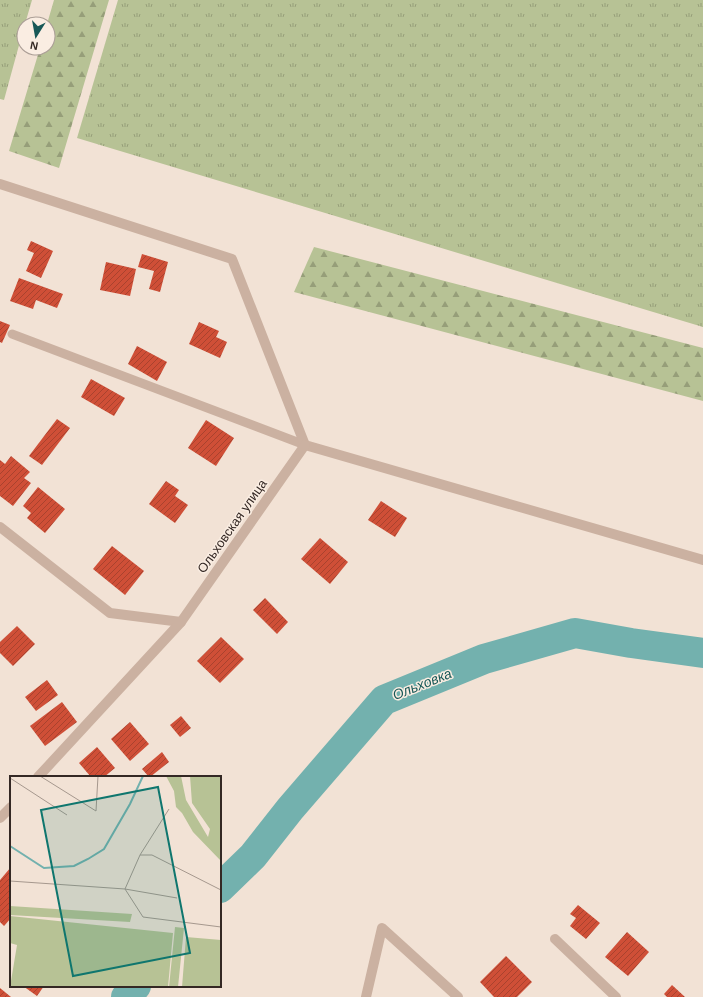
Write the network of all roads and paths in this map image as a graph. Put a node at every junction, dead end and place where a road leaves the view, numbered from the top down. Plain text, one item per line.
1 (0, 184) edge
2 (12, 334) dead end
3 (305, 445) junction
4 (0, 527) edge
5 (703, 560) edge
6 (181, 622) junction
7 (39, 776) edge
8 (10, 807) edge
9 (0, 818) edge
10 (555, 939) dead end
11 (366, 997) edge
12 (458, 997) edge
13 (616, 997) edge

1 - 3 street
2 - 3 lane
3 - 5 street
3 - 6 street, Ольховская улица
4 - 6 street
6 - 7 street, Ольховская улица
8 - 9 street
10 - 13 street
11 - 12 street

